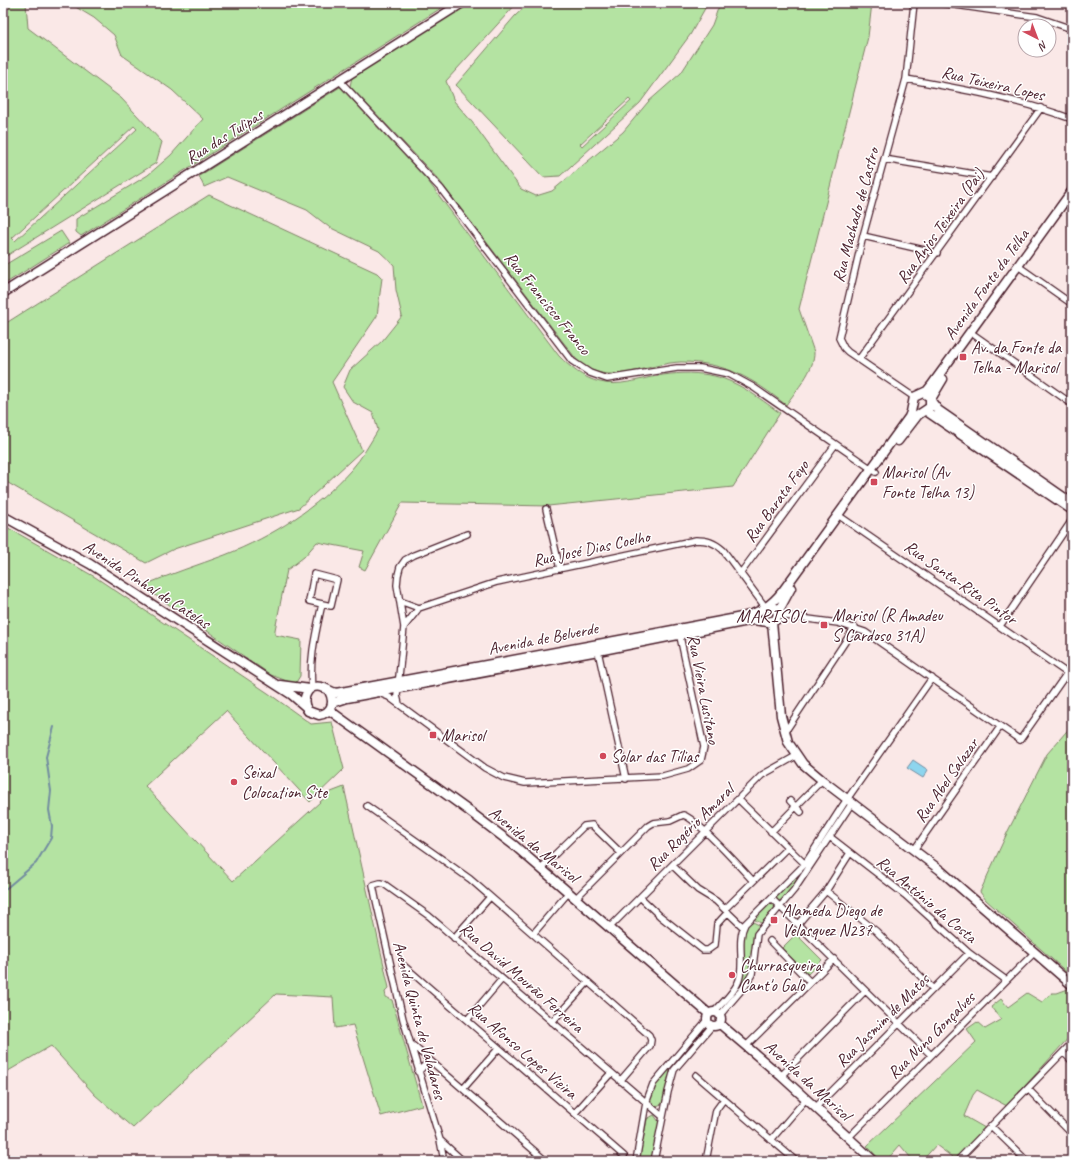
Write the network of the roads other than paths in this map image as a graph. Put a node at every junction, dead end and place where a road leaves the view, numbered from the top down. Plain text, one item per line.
1 (462, 3) edge
2 (914, 3) edge
3 (942, 3) edge
4 (1072, 29) edge
5 (906, 78) junction
6 (340, 80) junction
7 (1042, 108) junction
8 (1072, 119) edge
9 (884, 159) junction
10 (992, 177) junction
11 (1071, 198) edge
12 (863, 236) junction
13 (938, 253) junction
14 (1020, 268) junction
15 (3, 293) edge
16 (1072, 304) edge
17 (972, 334) junction
18 (859, 360) junction
19 (923, 392) junction
20 (913, 400) junction
21 (931, 400) junction
22 (1072, 404) edge
23 (924, 411) junction
24 (835, 445) junction
25 (873, 471) junction
26 (1072, 503) edge
27 (546, 509) dead end
28 (1072, 510) edge
29 (3, 516) edge
30 (840, 517) junction
31 (1072, 520) edge
32 (467, 534) dead end
33 (560, 569) junction
34 (740, 574) junction
35 (400, 602) junction
36 (322, 604) junction
37 (419, 608) junction
38 (766, 608) junction
39 (778, 613) junction
40 (769, 622) junction
41 (1000, 626) junction
42 (404, 627) junction
43 (855, 628) junction
44 (679, 632) junction
45 (598, 651) junction
46 (1072, 666) edge
47 (1067, 673) junction
48 (932, 678) junction
49 (272, 683) junction
50 (398, 685) junction
51 (311, 688) junction
52 (329, 691) junction
53 (378, 692) junction
54 (399, 704) junction
55 (306, 707) junction
56 (331, 707) junction
57 (1000, 726) junction
58 (785, 732) junction
59 (796, 756) junction
60 (626, 779) junction
61 (822, 780) junction
62 (738, 799) junction
63 (790, 801) dead end
64 (850, 801) junction
65 (367, 806) dead end
66 (796, 807) junction
67 (801, 812) dead end
68 (705, 832) junction
69 (771, 832) junction
70 (830, 837) junction
71 (787, 848) junction
72 (914, 850) junction
73 (621, 853) junction
74 (850, 853) junction
75 (805, 864) junction
76 (672, 865) junction
77 (541, 868) junction
78 (753, 881) junction
79 (373, 884) joint
80 (826, 891) junction
81 (569, 892) junction
82 (490, 897) junction
83 (640, 897) junction
84 (576, 898) junction
85 (771, 898) junction
86 (781, 907) junction
87 (726, 910) junction
88 (798, 924) junction
89 (610, 927) junction
90 (743, 927) junction
91 (533, 934) junction
92 (454, 938) junction
93 (770, 941) dead end
94 (969, 953) junction
95 (1034, 953) junction
96 (834, 959) junction
97 (403, 964) dead end
98 (502, 979) junction
99 (1006, 980) junction
100 (588, 982) junction
101 (810, 982) junction
102 (1072, 986) edge
103 (933, 989) junction
104 (865, 990) junction
105 (714, 1018) junction
106 (467, 1020) junction
107 (552, 1022) junction
108 (898, 1023) junction
109 (410, 1043) junction
110 (1072, 1043) edge
111 (746, 1046) junction
112 (499, 1048) junction
113 (1064, 1052) junction
114 (931, 1055) junction
115 (1072, 1061) edge
116 (432, 1063) junction
117 (418, 1072) junction
118 (611, 1073) junction
119 (696, 1074) dead end
120 (781, 1076) junction
121 (620, 1081) junction
122 (463, 1089) junction
123 (1028, 1089) junction
124 (724, 1099) junction
125 (806, 1099) junction
126 (646, 1103) junction
127 (816, 1107) junction
128 (575, 1113) junction
129 (662, 1116) junction
130 (991, 1126) junction
131 (1072, 1134) edge
132 (849, 1137) junction
133 (440, 1140) junction
134 (771, 1140) junction
135 (538, 1154) junction
136 (624, 1156) dead end
137 (444, 1161) edge
138 (463, 1161) edge
139 (532, 1161) edge
140 (546, 1161) edge
141 (636, 1161) edge
142 (654, 1161) edge
143 (707, 1161) edge
144 (796, 1161) edge
145 (874, 1161) edge
146 (957, 1161) edge
147 (1027, 1161) edge

1 - 6 main road, Rua das Tulipas
2 - 5 street, Rua Machado de Castro
3 - 4 street
5 - 7 street, Rua Teixeira Lopes
5 - 9 street, Rua Machado de Castro
6 - 15 main road, Rua das Tulipas
6 - 24 street, Rua Francisco Franco
7 - 8 street, Rua Teixeira Lopes
7 - 10 street, Rua Anjos Teixeira (Pai)
9 - 10 street
9 - 12 street, Rua Machado de Castro
10 - 13 street, Rua Anjos Teixeira (Pai)
11 - 14 main road, Avenida Fonte da Telha
12 - 13 street
12 - 18 street, Rua Machado de Castro
13 - 18 street, Rua Anjos Teixeira (Pai)
14 - 16 street
14 - 17 main road, Avenida Fonte da Telha
17 - 19 main road, Avenida Fonte da Telha
17 - 21 main road, Avenida Fonte da Telha
17 - 22 street
18 - 20 street, Rua Machado de Castro
19 - 20 main road, Avenida Fonte da Telha
19 - 21 main road
20 - 23 main road
20 - 25 main road, Avenida Fonte da Telha
21 - 23 main road, Avenida Fonte da Telha
21 - 26 main road
23 - 25 main road, Avenida Fonte da Telha
23 - 28 main road
24 - 25 street, Rua Francisco Franco
24 - 34 street, Rua Barata Feyo
25 - 30 main road, Avenida Fonte da Telha
27 - 33 street
29 - 49 main road, Avenida Pinhal de Catelas
30 - 38 main road, Avenida Fonte da Telha
30 - 39 main road, Avenida Fonte da Telha
30 - 41 street, Rua Santa-Rita Pintor
31 - 41 street
32 - 35 street
33 - 34 street, Rua José Dias Coelho
33 - 37 street, Rua José Dias Coelho
34 - 38 street, Rua José Dias Coelho
35 - 37 street
35 - 42 street
36 - 36 street
36 - 51 street
37 - 42 street
38 - 39 main road
38 - 40 main road
38 - 44 main road, Avenida de Belverde
39 - 40 main road
39 - 43 street
40 - 44 main road, Avenida de Belverde
40 - 58 main road
41 - 47 street, Rua Santa-Rita Pintor
42 - 50 street
43 - 48 street
43 - 58 street
44 - 45 main road, Avenida de Belverde
44 - 50 main road, Avenida de Belverde
44 - 60 street, Rua Vieira Lusitano
45 - 50 main road, Avenida de Belverde
45 - 60 street
46 - 47 street
47 - 57 street
48 - 57 street
48 - 64 street
49 - 51 main road, Avenida de Belverde
49 - 55 main road, Avenida Pinhal de Catelas
50 - 52 main road, Avenida de Belverde
50 - 53 main road, Avenida de Belverde
50 - 54 street
51 - 52 main road, Avenida de Belverde
51 - 55 main road
52 - 56 main road
53 - 54 street, Rua Vieira Lusitano
53 - 56 main road, Avenida de Belverde
54 - 60 street, Rua Vieira Lusitano
55 - 56 main road, Avenida de Belverde
56 - 77 main road, Avenida da Marisol
57 - 72 street, Rua Abel Salazar
58 - 59 main road
59 - 61 main road
59 - 62 street, Rua Rogério Amaral
61 - 64 main road
61 - 66 street
62 - 68 street, Rua Rogério Amaral
62 - 69 street
63 - 66 street
64 - 70 street
64 - 72 main road
64 - 75 street
65 - 82 street
66 - 67 street
66 - 69 street
68 - 73 street
68 - 76 street, Rua Rogério Amaral
68 - 78 street
69 - 71 street
70 - 74 street, Rua António da Costa
70 - 86 street
71 - 75 street
71 - 78 street
72 - 95 main road
73 - 77 street
73 - 84 street
74 - 80 street
74 - 94 street, Rua António da Costa
75 - 85 street
76 - 83 street, Rua Rogério Amaral
76 - 87 street
77 - 81 main road, Avenida da Marisol
78 - 87 street
79 - 92 street, Rua David Mourão Ferreira
79 - 109 street, Avenida Quinta de Valadares
80 - 88 street
80 - 103 street
81 - 84 main road, Avenida da Marisol
81 - 91 street
82 - 91 street
82 - 92 street
83 - 87 street
83 - 89 street, Rua Rogério Amaral
84 - 89 main road, Avenida da Marisol
85 - 86 street
85 - 90 street
86 - 88 street
86 - 105 street
87 - 90 street
88 - 96 street
89 - 105 main road, Avenida da Marisol
90 - 105 street
91 - 100 street
92 - 98 street, Rua David Mourão Ferreira
93 - 101 street
94 - 99 street, Rua António da Costa
94 - 103 street, Rua Jasmim de Matos
95 - 99 street, Rua Nuno Gonçalves
95 - 102 main road
96 - 101 street
96 - 104 street
97 - 106 street, Rua Afonso Lopes Vieira
98 - 106 street
98 - 107 street, Rua David Mourão Ferreira
99 - 114 street, Rua Nuno Gonçalves
100 - 107 street
100 - 121 street
101 - 111 street
103 - 108 street, Rua Jasmim de Matos
104 - 108 street
104 - 120 street
105 - 111 main road, Avenida da Marisol
105 - 126 street
105 - 129 street
106 - 112 street, Rua Afonso Lopes Vieira
107 - 118 street, Rua David Mourão Ferreira
108 - 114 street
108 - 127 street, Rua Jasmim de Matos
109 - 116 street
109 - 117 street, Avenida Quinta de Valadares
110 - 113 street
111 - 120 main road, Avenida da Marisol
112 - 122 street
112 - 128 street, Rua Afonso Lopes Vieira
113 - 115 street
113 - 123 street
114 - 132 street, Rua Nuno Gonçalves
116 - 117 street
116 - 122 street
117 - 133 street, Avenida Quinta de Valadares
118 - 121 street, Rua David Mourão Ferreira
118 - 128 street
119 - 124 street
120 - 125 main road, Avenida da Marisol
121 - 126 street, Rua David Mourão Ferreira
122 - 135 street
123 - 130 street
123 - 131 street
124 - 134 street
124 - 143 street
125 - 127 main road, Avenida da Marisol
125 - 134 street
126 - 129 street, Rua David Mourão Ferreira
126 - 141 street
127 - 132 main road, Avenida da Marisol
128 - 136 street, Rua Afonso Lopes Vieira
129 - 142 street
130 - 146 street
130 - 147 street
132 - 145 main road, Avenida da Marisol
133 - 137 street, Avenida Quinta de Valadares
133 - 138 street
134 - 144 street
135 - 139 street
135 - 140 street

